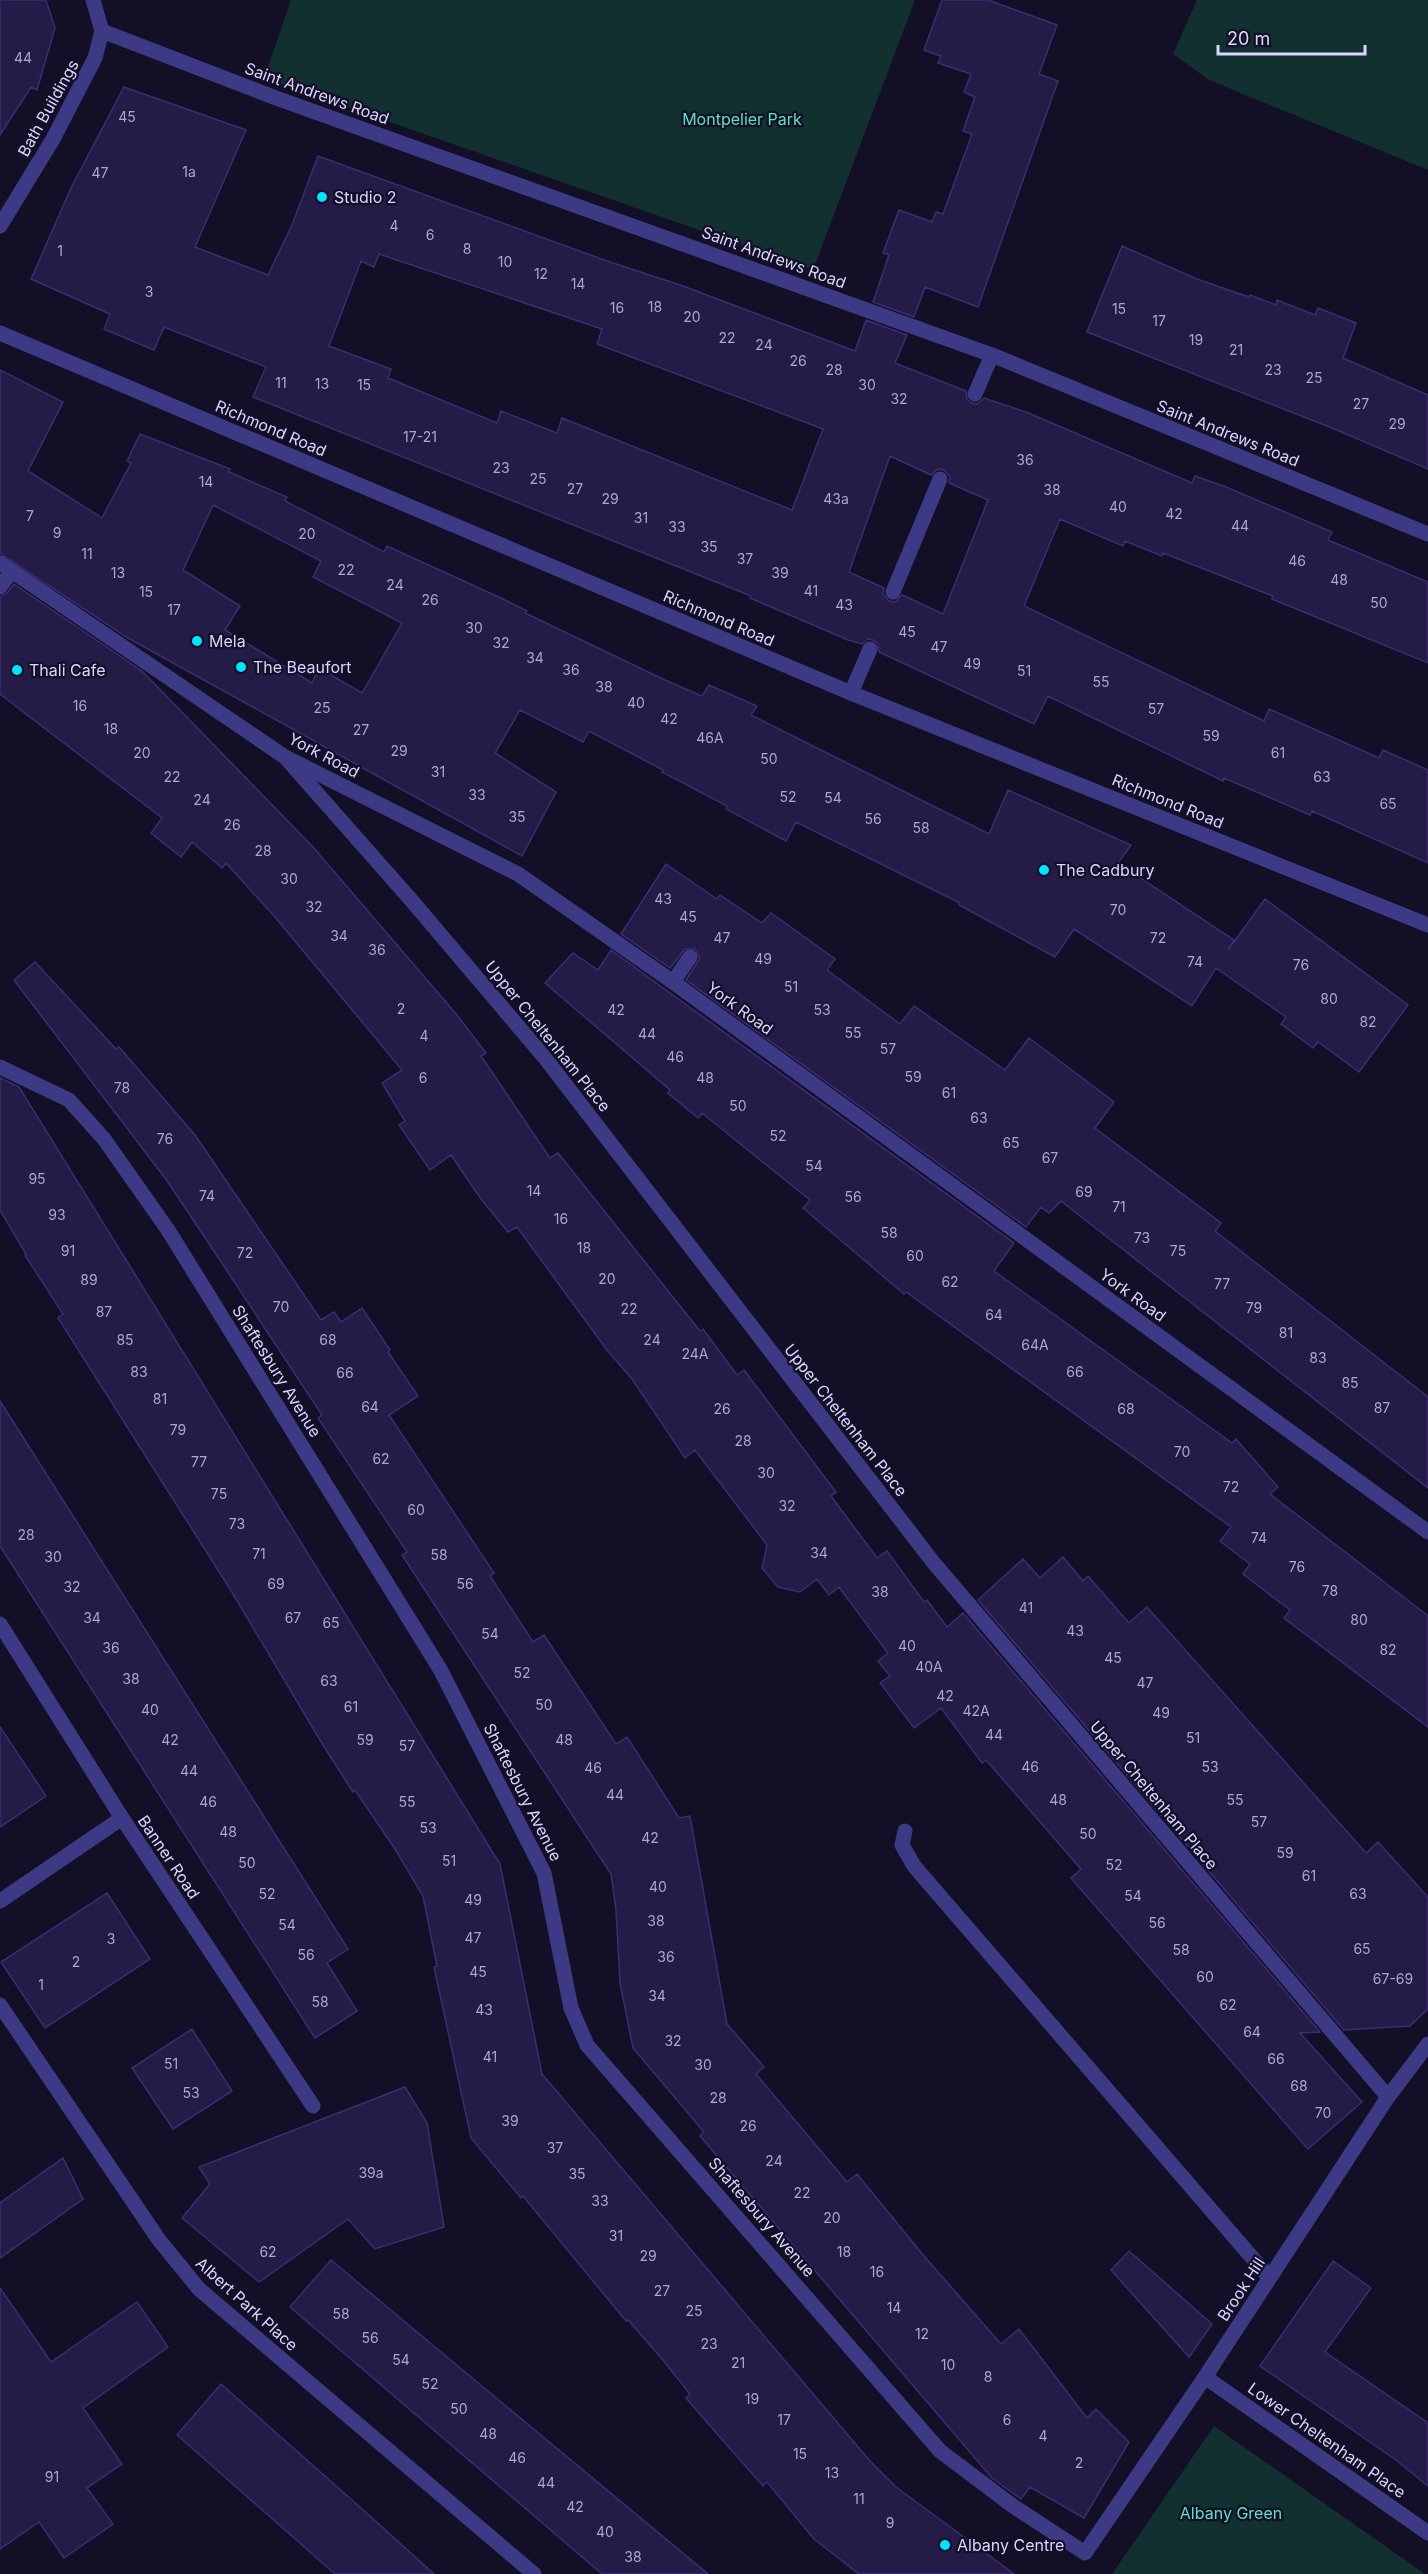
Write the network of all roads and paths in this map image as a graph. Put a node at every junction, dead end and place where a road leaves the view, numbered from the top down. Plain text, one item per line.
1 (93, 0) edge
2 (102, 31) junction
3 (0, 226) edge
4 (0, 333) edge
5 (992, 355) junction
6 (975, 394) dead end
7 (940, 479) dead end
8 (1428, 534) edge
9 (6, 567) edge
10 (0, 587) edge
11 (893, 592) dead end
12 (870, 649) dead end
13 (851, 693) junction
14 (285, 757) junction
15 (1428, 925) edge
16 (690, 957) dead end
17 (673, 982) junction
18 (0, 1067) edge
19 (1428, 1532) edge
20 (0, 1624) edge
21 (122, 1818) junction
22 (905, 1831) dead end
23 (0, 1901) edge
24 (0, 2005) edge
25 (1428, 2044) edge
26 (1388, 2097) junction
27 (313, 2106) dead end
28 (1269, 2277) junction
29 (1205, 2377) junction
30 (1428, 2533) edge
31 (1085, 2553) joint
32 (534, 2574) edge

1 - 2 street
2 - 3 street, Bath Buildings
2 - 5 street, Saint Andrews Road
4 - 13 street, Richmond Road
5 - 6 street
5 - 8 street, Saint Andrews Road
7 - 11 street
9 - 10 street
9 - 14 street, York Road
12 - 13 street
13 - 15 street, Richmond Road
14 - 17 street, York Road
14 - 26 street, Upper Cheltenham Place
16 - 17 street
17 - 19 street, York Road
18 - 31 street, Shaftesbury Avenue
20 - 21 street, Banner Road
21 - 23 street
21 - 27 street, Banner Road
22 - 28 street
24 - 32 street, Albert Park Place
25 - 26 street, Brook Hill
26 - 28 street, Brook Hill
28 - 29 street, Brook Hill
29 - 30 street, Lower Cheltenham Place
29 - 31 street, Brook Hill

